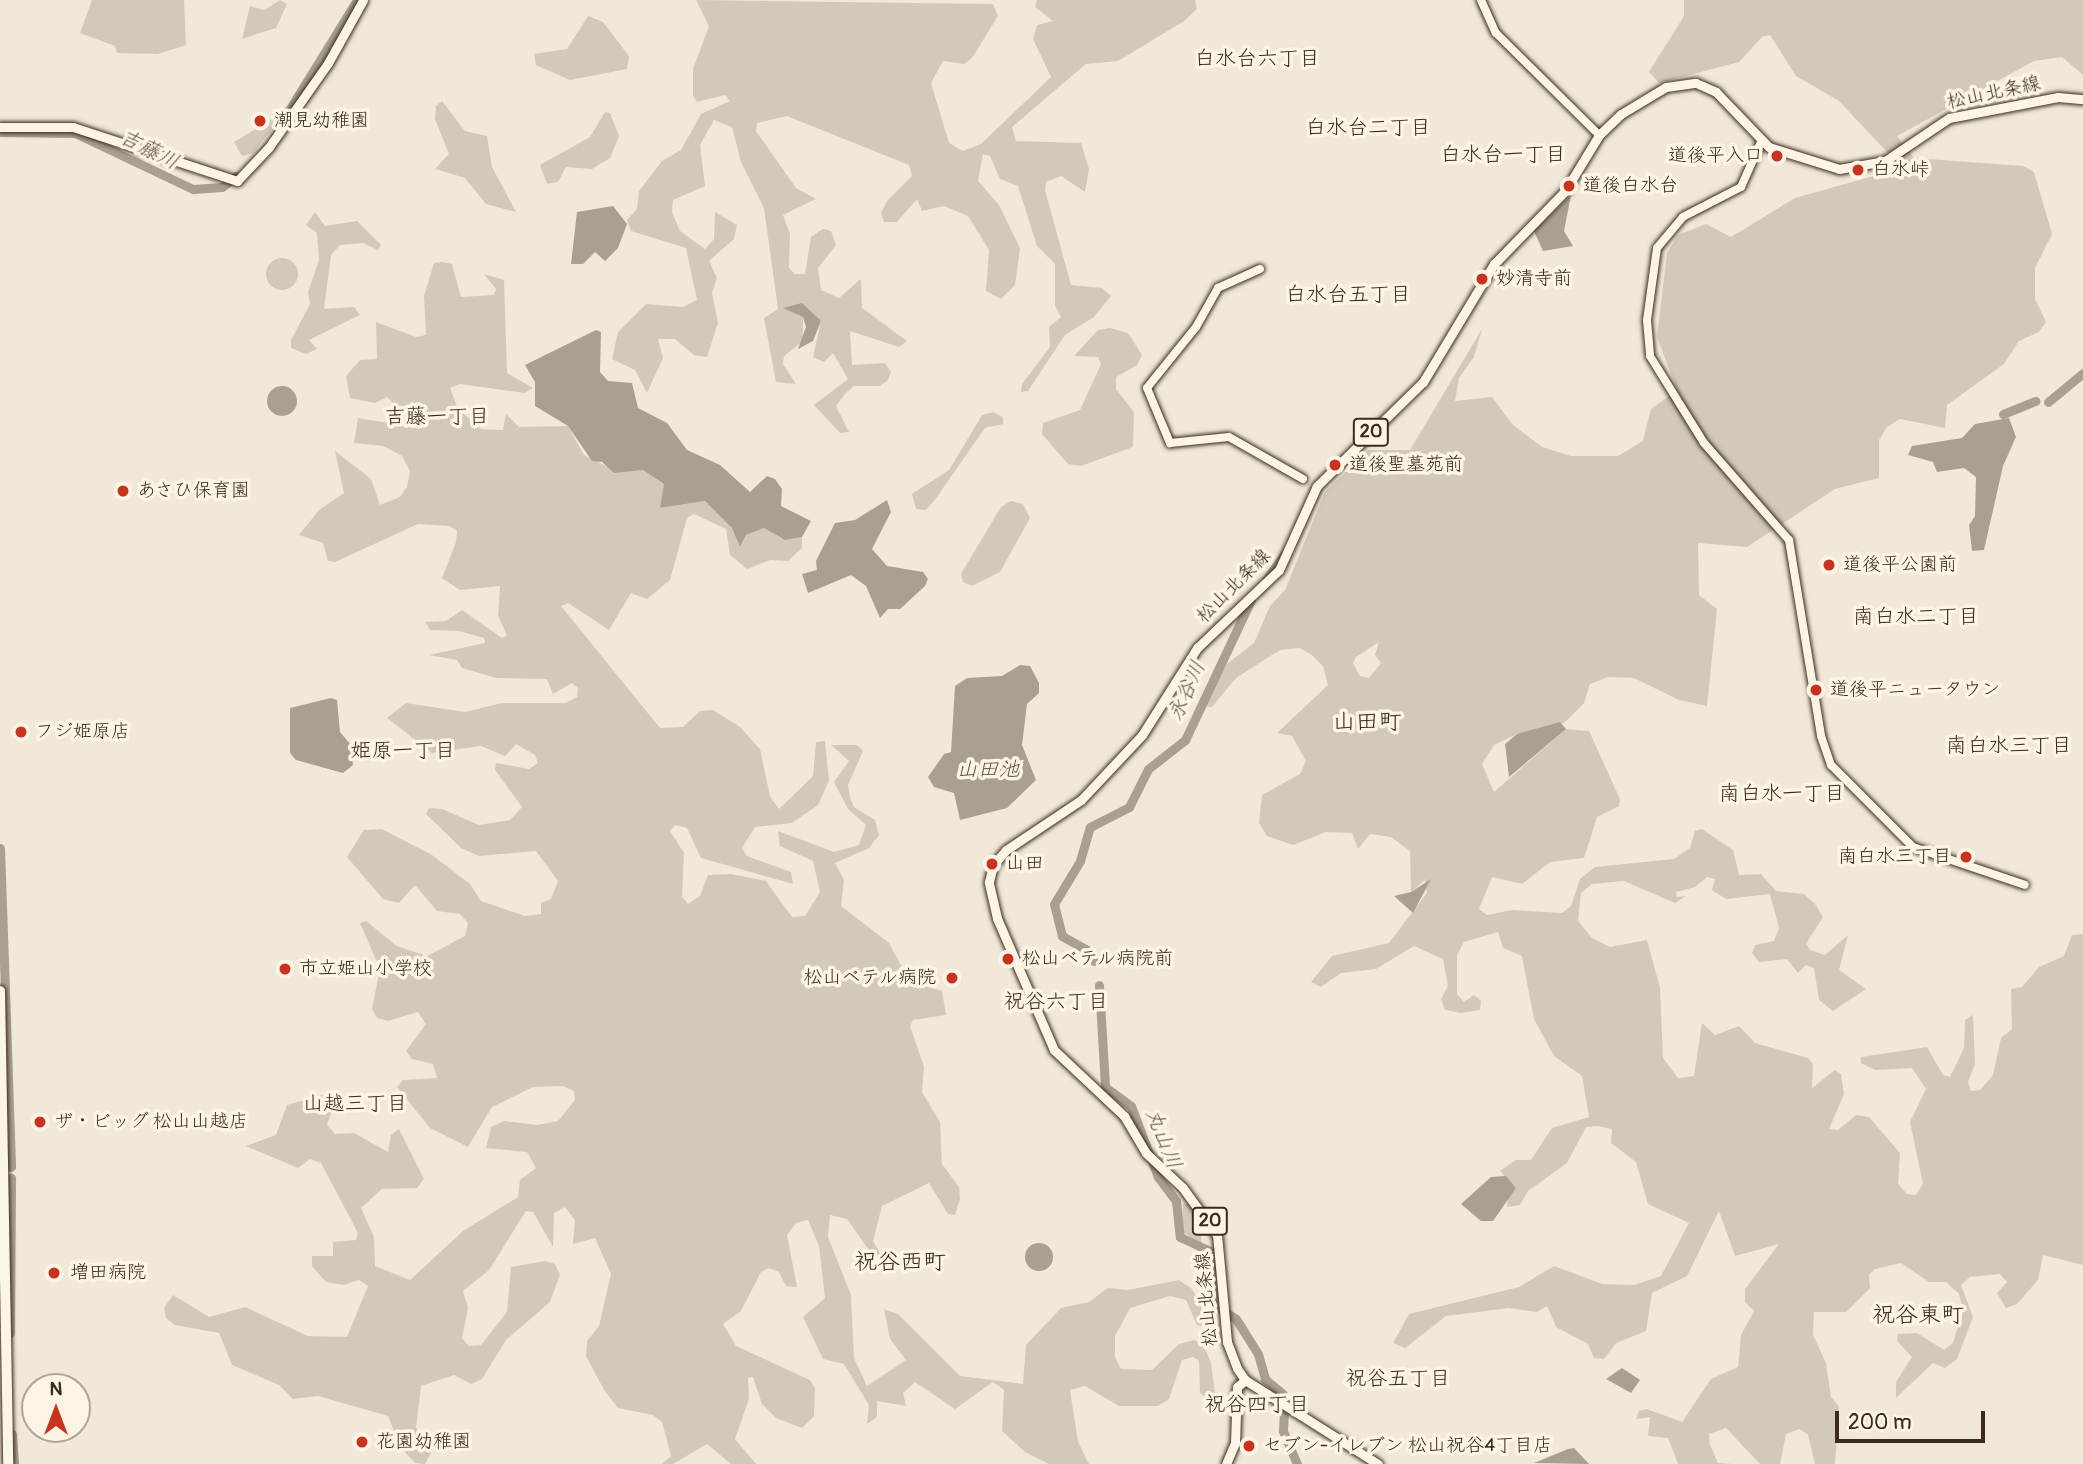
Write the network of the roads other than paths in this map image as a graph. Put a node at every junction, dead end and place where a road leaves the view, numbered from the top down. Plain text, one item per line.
1 (363, 0) edge
2 (1481, 0) edge
3 (2083, 99) edge
4 (0, 127) edge
5 (1599, 135) junction
6 (1761, 142) junction
7 (1260, 269) dead end
8 (1303, 479) dead end
9 (2025, 886) dead end
10 (0, 991) edge
11 (1245, 1380) junction
12 (8, 1464) edge
13 (1226, 1464) edge
14 (1378, 1464) edge

1 - 4 main road
2 - 5 street
3 - 6 main road, 松山北条線 / 20
5 - 6 main road, 松山北条線 / 20
5 - 11 main road, 松山北条線 / 20
6 - 9 street
7 - 8 street
10 - 12 highway
11 - 13 main road
11 - 14 main road, 松山北条線 / 20

